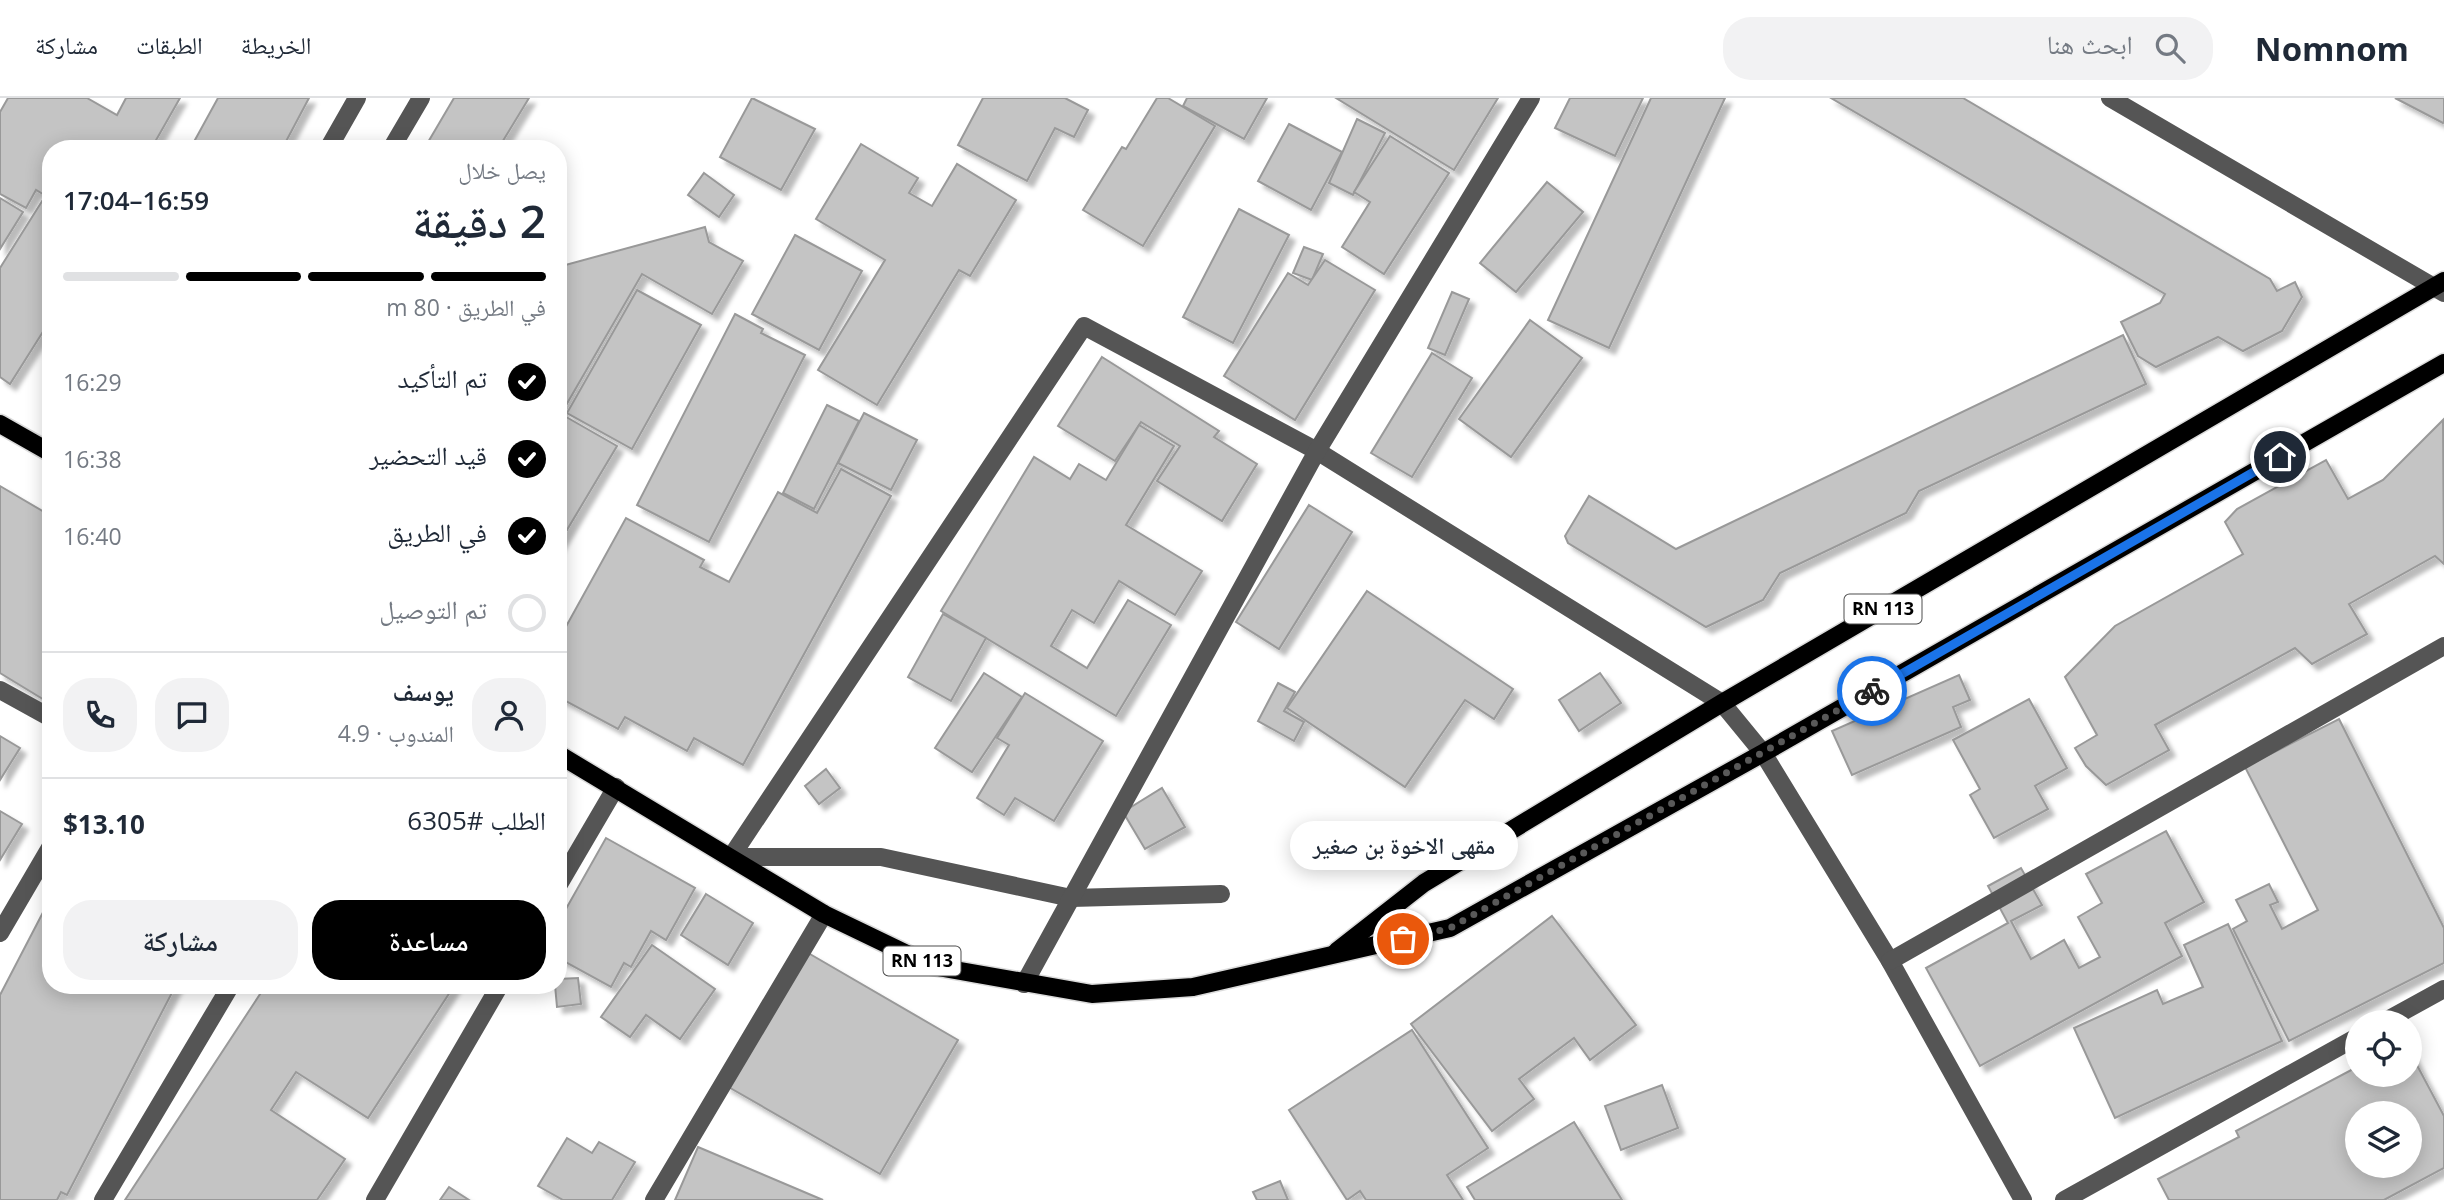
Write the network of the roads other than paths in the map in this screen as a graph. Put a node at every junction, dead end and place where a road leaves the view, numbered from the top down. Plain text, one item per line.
1 (357, 98) edge
2 (421, 98) edge
3 (1531, 98) edge
4 (2110, 98) edge
5 (332, 140) edge
6 (396, 140) edge
7 (2441, 287) edge
8 (2444, 363) edge
9 (0, 424) edge
10 (42, 448) edge
11 (1317, 451) junction
12 (2444, 646) edge
13 (0, 690) edge
14 (1722, 703) junction
15 (42, 713) edge
16 (1763, 753) junction
17 (567, 759) edge
18 (615, 787) junction
19 (731, 857) junction
20 (42, 861) edge
21 (567, 870) edge
22 (1221, 894) dead end
23 (1071, 898) junction
24 (824, 914) junction
25 (0, 933) edge
26 (1333, 955) junction
27 (1890, 961) junction
28 (1024, 984) junction
29 (2444, 989) edge
30 (226, 994) edge
31 (495, 994) edge
32 (2406, 1010) edge
33 (2345, 1044) edge
34 (103, 1200) edge
35 (375, 1200) edge
36 (654, 1200) edge
37 (2023, 1200) edge
38 (2064, 1200) edge

1 - 5 street
2 - 6 street
3 - 11 street
4 - 7 street
7 - 14 main road, RN 113
8 - 16 main road, RN 113
9 - 10 main road
11 - 14 street
11 - 19 street
11 - 23 street
12 - 27 street
13 - 15 street
14 - 16 street
14 - 26 main road, RN 113
16 - 26 main road, RN 113
16 - 27 street
17 - 18 main road, RN 113
18 - 19 main road, RN 113
18 - 21 street
19 - 23 street
19 - 24 main road, RN 113
20 - 25 street
22 - 23 street
23 - 28 street
24 - 28 main road, RN 113
24 - 36 street
26 - 28 main road, RN 113
27 - 37 street
29 - 32 street
30 - 34 street
31 - 35 street
33 - 38 street

